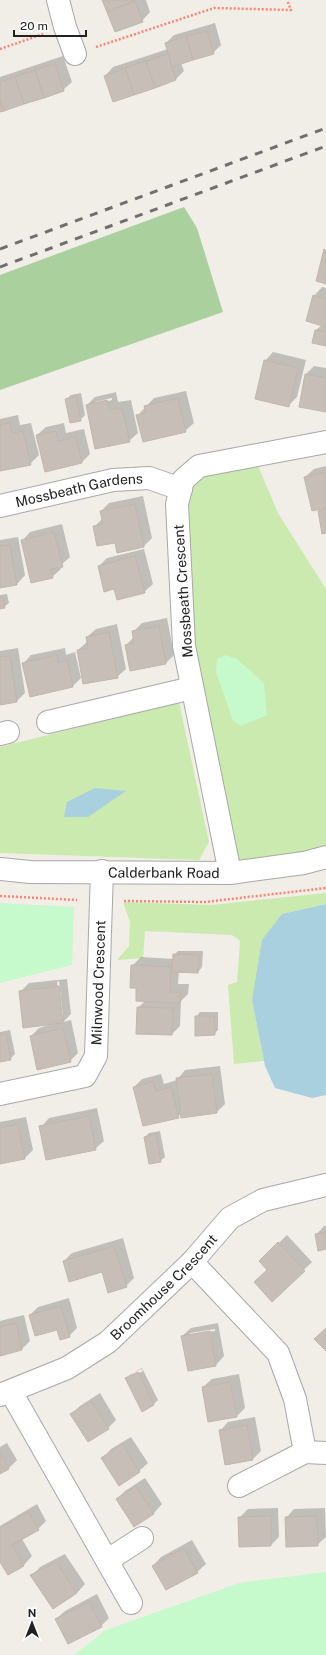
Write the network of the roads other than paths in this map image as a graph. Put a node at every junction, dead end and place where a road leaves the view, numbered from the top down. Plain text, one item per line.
1 (58, 0) edge
2 (75, 54) road end
3 (326, 442) edge
4 (181, 489) junction
5 (0, 506) edge
6 (192, 688) junction
7 (48, 722) dead end
8 (326, 857) edge
9 (0, 869) edge
10 (102, 871) junction
11 (230, 872) junction
12 (0, 1094) edge
13 (326, 1185) edge
14 (192, 1262) junction
15 (6, 1393) edge
16 (304, 1452) junction
17 (326, 1454) edge
18 (239, 1486) dead end
19 (142, 1538) dead end
20 (108, 1560) junction
21 (131, 1603) dead end

1 - 2 street
3 - 4 street, Mossbeath Crescent
4 - 5 street, Mossbeath Gardens
4 - 6 street, Mossbeath Crescent
6 - 7 street
6 - 11 street, Mossbeath Crescent
8 - 11 street, Calderbank Road
9 - 10 street, Calderbank Road
10 - 11 street, Calderbank Road
10 - 12 street, Milnwood Crescent
13 - 14 street, Broomhouse Crescent
14 - 15 street, Broomhouse Crescent
14 - 16 street
15 - 20 street
16 - 17 street
16 - 18 street
19 - 20 street
20 - 21 street

